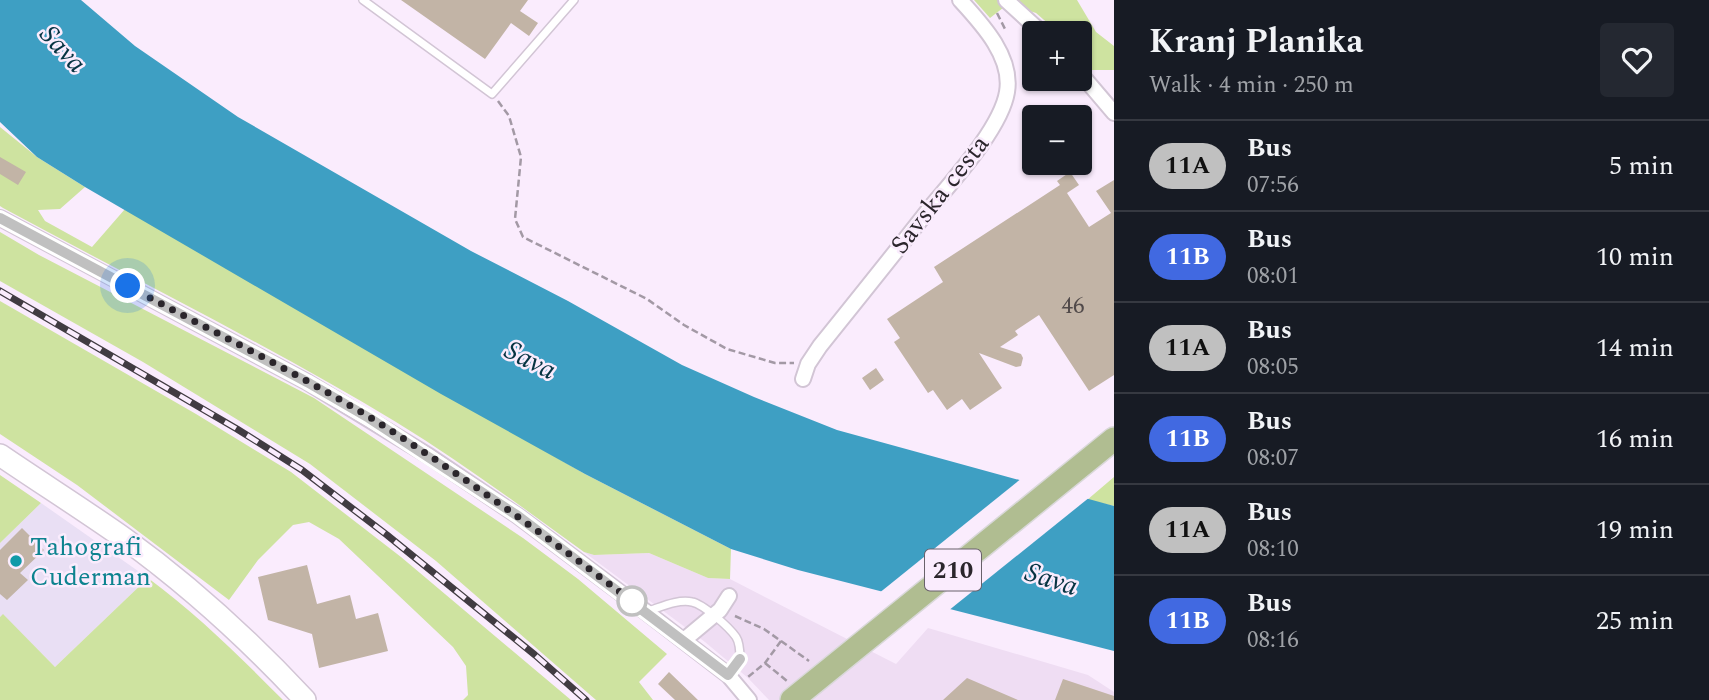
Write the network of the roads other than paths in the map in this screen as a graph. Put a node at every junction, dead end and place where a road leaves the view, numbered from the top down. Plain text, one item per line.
1 (363, 0) edge
2 (574, 0) edge
3 (960, 0) edge
4 (1006, 0) edge
5 (1029, 21) edge
6 (1092, 87) edge
7 (1114, 113) edge
8 (0, 218) edge
9 (803, 379) dead end
10 (1114, 439) edge
11 (0, 455) edge
12 (729, 596) dead end
13 (646, 612) junction
14 (717, 613) junction
15 (684, 640) junction
16 (733, 680) junction
17 (791, 692) edge
18 (305, 700) edge
19 (748, 700) edge

1 - 2 lane
3 - 9 street, Savska cesta
4 - 5 street
6 - 7 street
8 - 13 street
10 - 17 main road, 210
11 - 18 street
12 - 14 street
13 - 14 lane
13 - 15 street
14 - 15 street
14 - 16 lane
15 - 16 street
16 - 19 street

